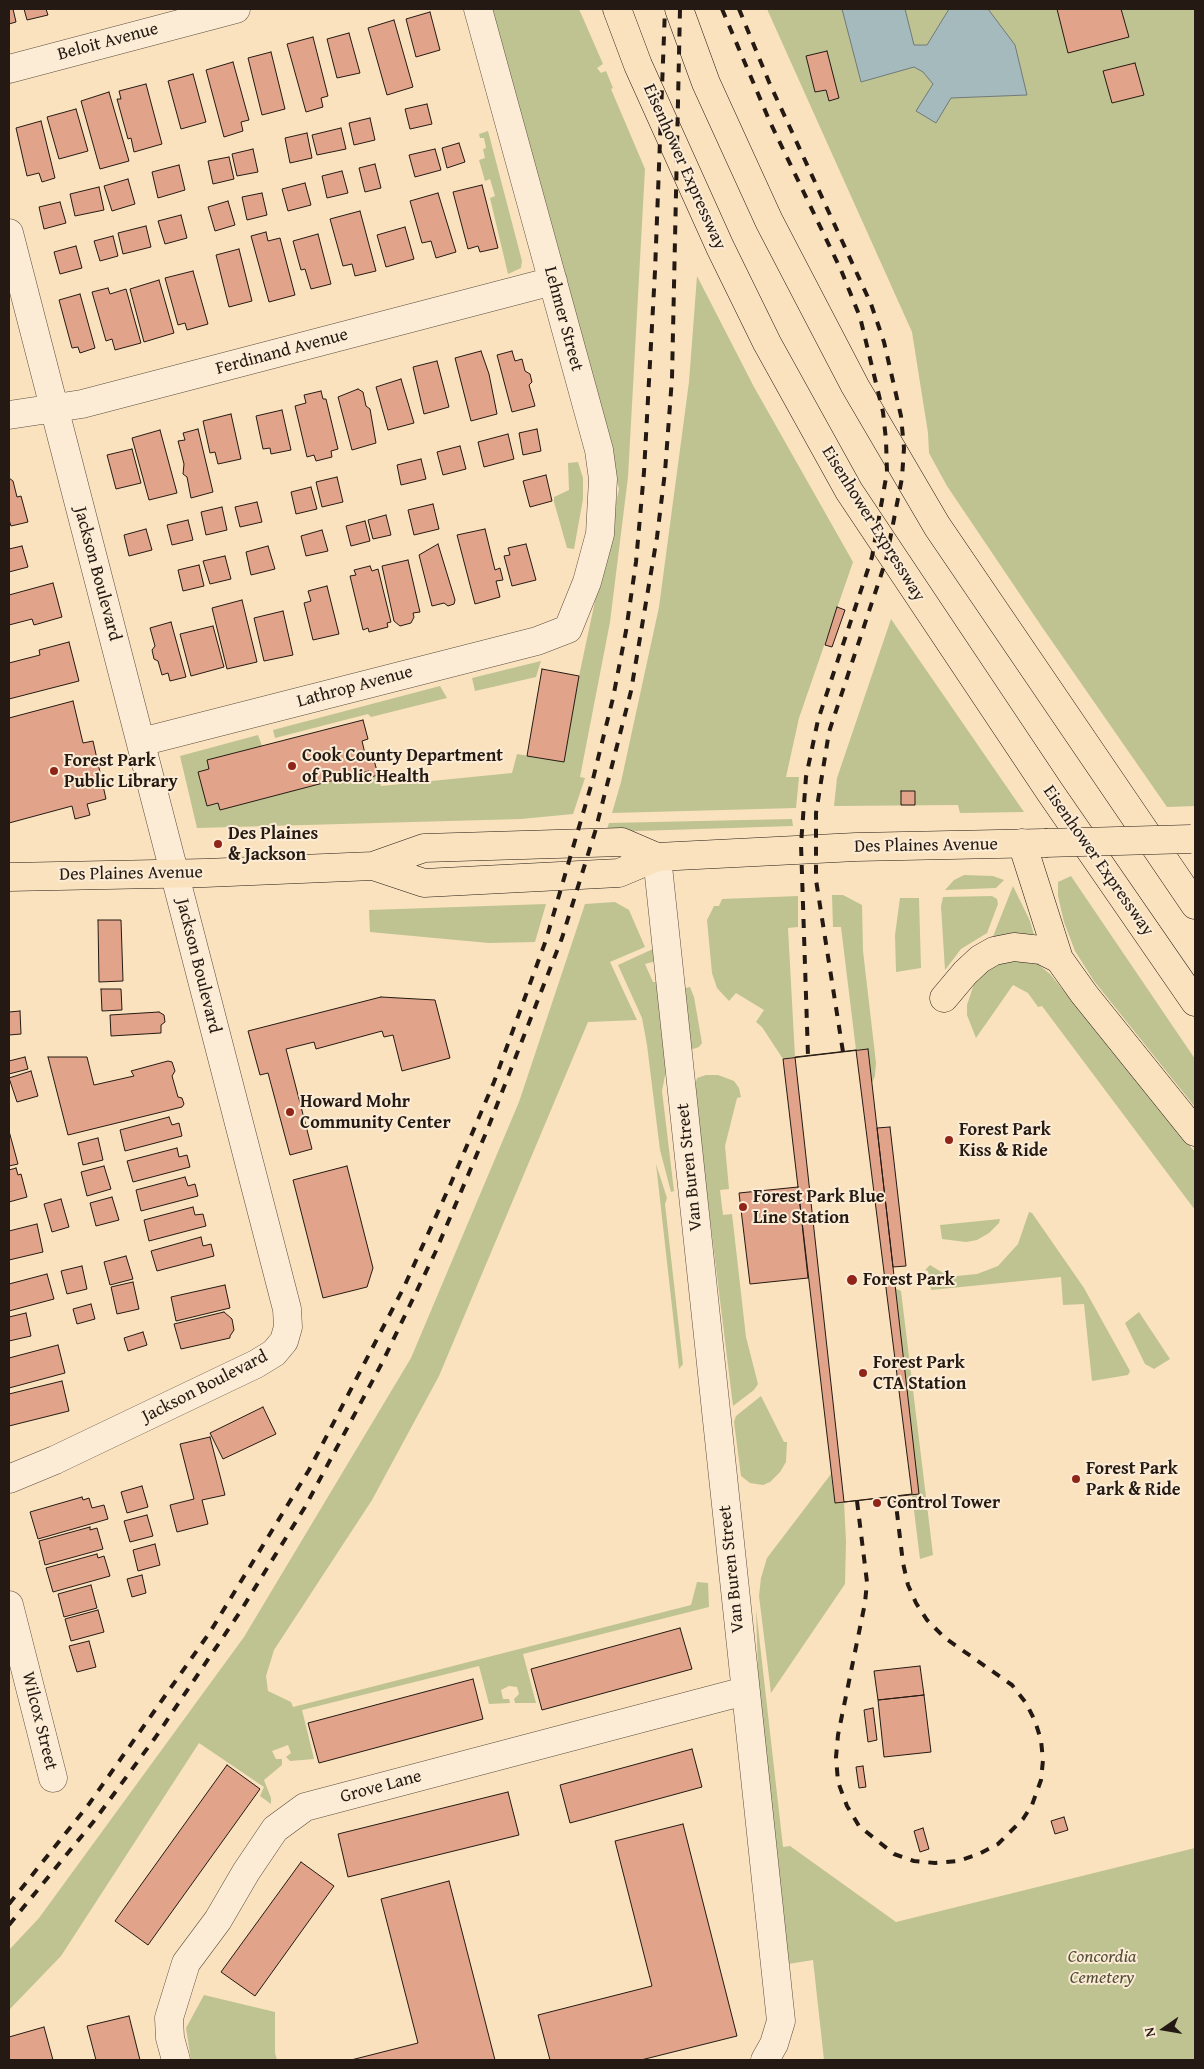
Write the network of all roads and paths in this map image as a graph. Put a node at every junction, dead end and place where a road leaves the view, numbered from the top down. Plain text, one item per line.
1 (236, 9) edge
2 (478, 9) edge
3 (617, 9) edge
4 (679, 9) edge
5 (9, 69) edge
6 (9, 233) edge
7 (553, 281) junction
8 (54, 407) junction
9 (9, 415) edge
10 (568, 629) joint
11 (141, 742) junction
12 (1193, 839) edge
13 (1034, 843) junction
14 (657, 857) junction
15 (175, 873) junction
16 (9, 877) edge
17 (1195, 905) edge
18 (1059, 959) junction
19 (944, 998) dead end
20 (1195, 1002) edge
21 (1195, 1132) edge
22 (9, 1479) edge
23 (9, 1605) edge
24 (746, 1691) junction
25 (54, 1778) dead end
26 (176, 2060) edge
27 (765, 2060) edge

1 - 5 street, Beloit Avenue
2 - 7 street, Lehmer Street
3 - 20 main road, Eisenhower Expressway
4 - 17 main road
6 - 8 street, Jackson Boulevard
7 - 8 street, Ferdinand Avenue
7 - 10 street, Lehmer Street
8 - 9 street, Ferdinand Avenue
8 - 11 street, Jackson Boulevard
10 - 11 street, Lathrop Avenue
11 - 15 street, Jackson Boulevard
12 - 13 main road, Des Plaines Avenue, bridge
13 - 14 main road, Des Plaines Avenue
13 - 18 main road
14 - 15 main road, Des Plaines Avenue
14 - 24 street, Van Buren Street
15 - 16 main road, Des Plaines Avenue
15 - 22 street, Jackson Boulevard
18 - 19 main road
18 - 21 main road
23 - 25 street, Wilcox Street
24 - 26 street, Grove Lane
24 - 27 street, Van Buren Street

